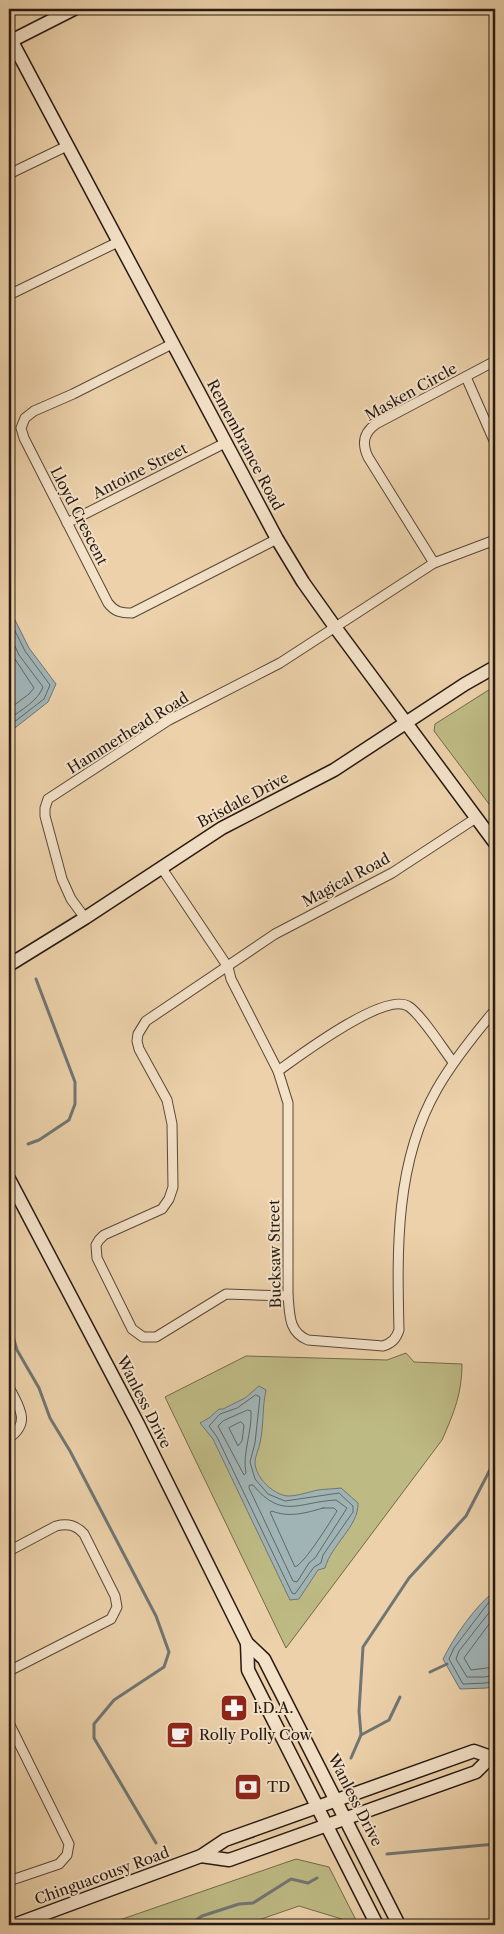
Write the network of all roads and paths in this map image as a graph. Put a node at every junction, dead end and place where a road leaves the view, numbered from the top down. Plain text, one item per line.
1 (74, 9) edge
2 (10, 39) edge
3 (67, 146) junction
4 (9, 174) edge
5 (118, 242) junction
6 (9, 295) edge
7 (172, 344) junction
8 (495, 361) edge
9 (466, 377) junction
10 (225, 443) junction
11 (495, 443) edge
12 (67, 523) junction
13 (277, 539) junction
14 (495, 540) edge
15 (434, 563) junction
16 (334, 627) junction
17 (495, 667) edge
18 (406, 723) junction
19 (476, 818) junction
20 (495, 843) edge
21 (161, 867) junction
22 (85, 918) junction
23 (9, 965) edge
24 (228, 967) junction
25 (495, 1010) edge
26 (453, 1062) junction
27 (278, 1071) junction
28 (9, 1179) edge
29 (288, 1296) junction
30 (9, 1387) edge
31 (9, 1438) edge
32 (9, 1550) edge
33 (247, 1643) junction
34 (9, 1672) edge
35 (9, 1723) edge
36 (493, 1756) edge
37 (337, 1800) junction
38 (318, 1807) junction
39 (346, 1818) junction
40 (327, 1825) junction
41 (201, 1856) junction
42 (9, 1881) edge
43 (14, 1925) edge
44 (377, 1925) edge
45 (399, 1925) edge

1 - 2 main road
2 - 3 main road, Remembrance Road
3 - 4 street
3 - 5 main road, Remembrance Road
5 - 6 street
5 - 7 main road, Remembrance Road
7 - 10 main road, Remembrance Road
7 - 12 street, Lloyd Crescent
8 - 9 street, Masken Circle
9 - 11 street
9 - 15 street, Masken Circle
10 - 12 street, Antoine Street
10 - 13 main road, Remembrance Road
12 - 13 street, Lloyd Crescent
13 - 16 main road, Remembrance Road
14 - 15 street
15 - 16 street
16 - 18 main road, Remembrance Road
16 - 22 street, Hammerhead Road
17 - 18 main road, Brisdale Drive
18 - 19 main road, Remembrance Road
18 - 21 main road, Brisdale Drive
19 - 20 main road, Remembrance Road
19 - 24 street, Magical Road
21 - 22 main road, Brisdale Drive
21 - 24 street, Bucksaw Street
22 - 23 main road, Brisdale Drive
24 - 27 street, Bucksaw Street
24 - 29 street, Magical Road
25 - 26 street, Bucksaw Street
26 - 27 street
26 - 29 street, Bucksaw Street
27 - 29 street, Bucksaw Street
28 - 33 main road, Wanless Drive
30 - 31 street
32 - 34 street
33 - 37 main road, Wanless Drive
33 - 38 main road, Wanless Drive
35 - 42 street
36 - 37 main road, Chinguacousy Road
36 - 39 main road, Chinguacousy Road
37 - 38 main road, Chinguacousy Road
37 - 39 main road, Wanless Drive
38 - 40 main road, Wanless Drive
38 - 41 main road, Chinguacousy Road
39 - 40 main road, Chinguacousy Road
39 - 45 main road, Wanless Drive
40 - 41 main road, Chinguacousy Road
40 - 44 main road, Wanless Drive
41 - 43 main road, Chinguacousy Road

